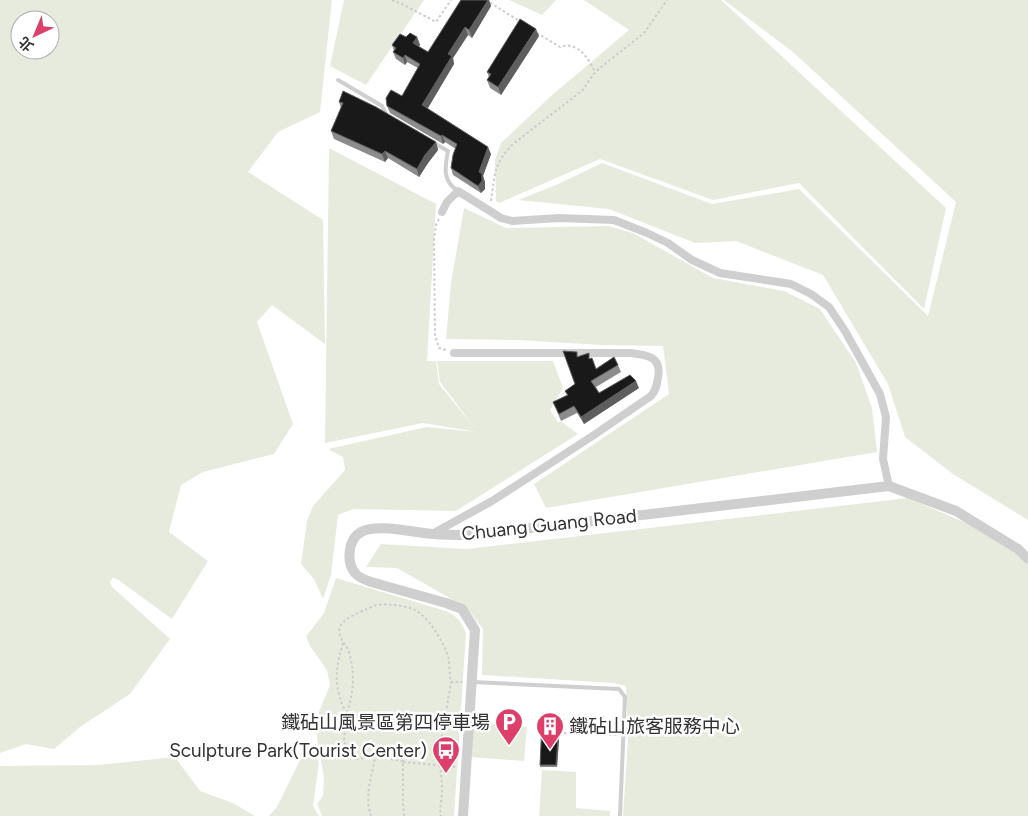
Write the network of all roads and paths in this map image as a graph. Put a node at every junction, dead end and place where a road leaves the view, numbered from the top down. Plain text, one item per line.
1 (392, 0) edge
2 (451, 0) edge
3 (486, 0) edge
4 (667, 0) edge
5 (523, 24) edge
6 (531, 29) edge
7 (595, 72) junction
8 (338, 80) dead end
9 (395, 120) edge
10 (425, 138) edge
11 (458, 191) junction
12 (490, 211) junction
13 (442, 212) joint
14 (454, 353) joint
15 (889, 486) junction
16 (432, 534) junction
17 (1028, 559) edge
18 (342, 619) dead end
19 (346, 620) junction
20 (343, 642) junction
21 (451, 682) junction
22 (471, 682) junction
23 (347, 712) junction
24 (390, 716) dead end
25 (350, 724) junction
26 (559, 733) edge
27 (623, 735) junction
28 (375, 757) junction
29 (403, 762) junction
30 (440, 765) junction
31 (449, 766) junction
32 (466, 768) junction
33 (371, 816) edge
34 (404, 816) edge
35 (442, 816) edge
36 (463, 816) edge
37 (620, 816) edge

1 - 2 path
3 - 5 path
4 - 7 path
6 - 7 path
7 - 12 path
8 - 9 lane
10 - 11 lane
11 - 12 street
11 - 13 street
12 - 15 street
13 - 14 path
14 - 16 street
15 - 16 street, Chuang Guang Road
15 - 17 street, Chuang Guang Road
16 - 22 street, Chuang Guang Road
18 - 19 path
19 - 20 path
19 - 21 path
20 - 23 path
20 - 23 path
21 - 22 path
21 - 31 path
22 - 27 lane
22 - 32 street, Chuang Guang Road
23 - 25 path
24 - 25 path
25 - 28 path
26 - 27 path
27 - 37 lane
28 - 29 path
28 - 33 path
29 - 30 path
29 - 34 path
30 - 31 path
30 - 35 path
31 - 32 path
32 - 36 street, Chuang Guang Road

